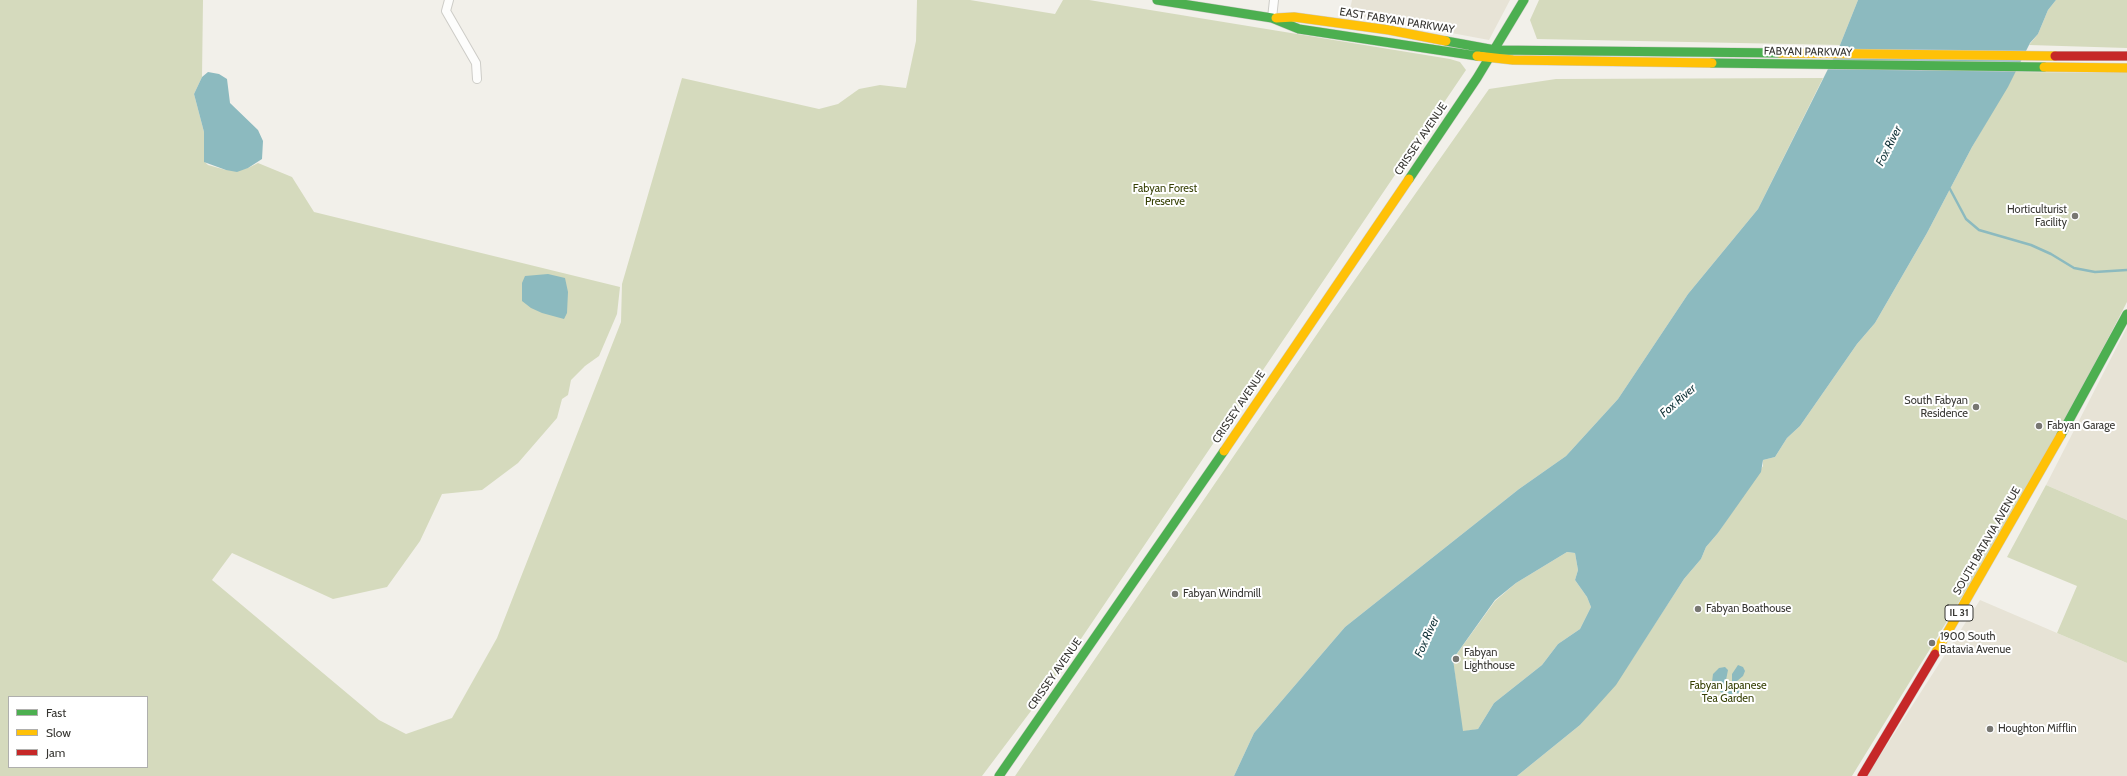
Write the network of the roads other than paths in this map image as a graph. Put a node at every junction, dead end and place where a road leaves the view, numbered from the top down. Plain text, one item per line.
1 (449, 0) edge
2 (1157, 0) edge
3 (1274, 0) edge
4 (1524, 0) edge
5 (1272, 18) junction
6 (1492, 54) junction
7 (2127, 56) edge
8 (2127, 68) edge
9 (477, 79) dead end
10 (2127, 314) edge
11 (999, 776) edge
12 (1862, 776) edge

1 - 9 street
2 - 5 main road, EAST FABYAN PARKWAY
3 - 5 street
4 - 6 main road, CRISSEY AVENUE
5 - 6 main road, EAST FABYAN PARKWAY
5 - 6 main road, EAST FABYAN PARKWAY
6 - 7 main road, FABYAN PARKWAY
6 - 8 main road, FABYAN PARKWAY
6 - 11 main road, CRISSEY AVENUE
10 - 12 main road, SOUTH BATAVIA AVENUE / IL 31

